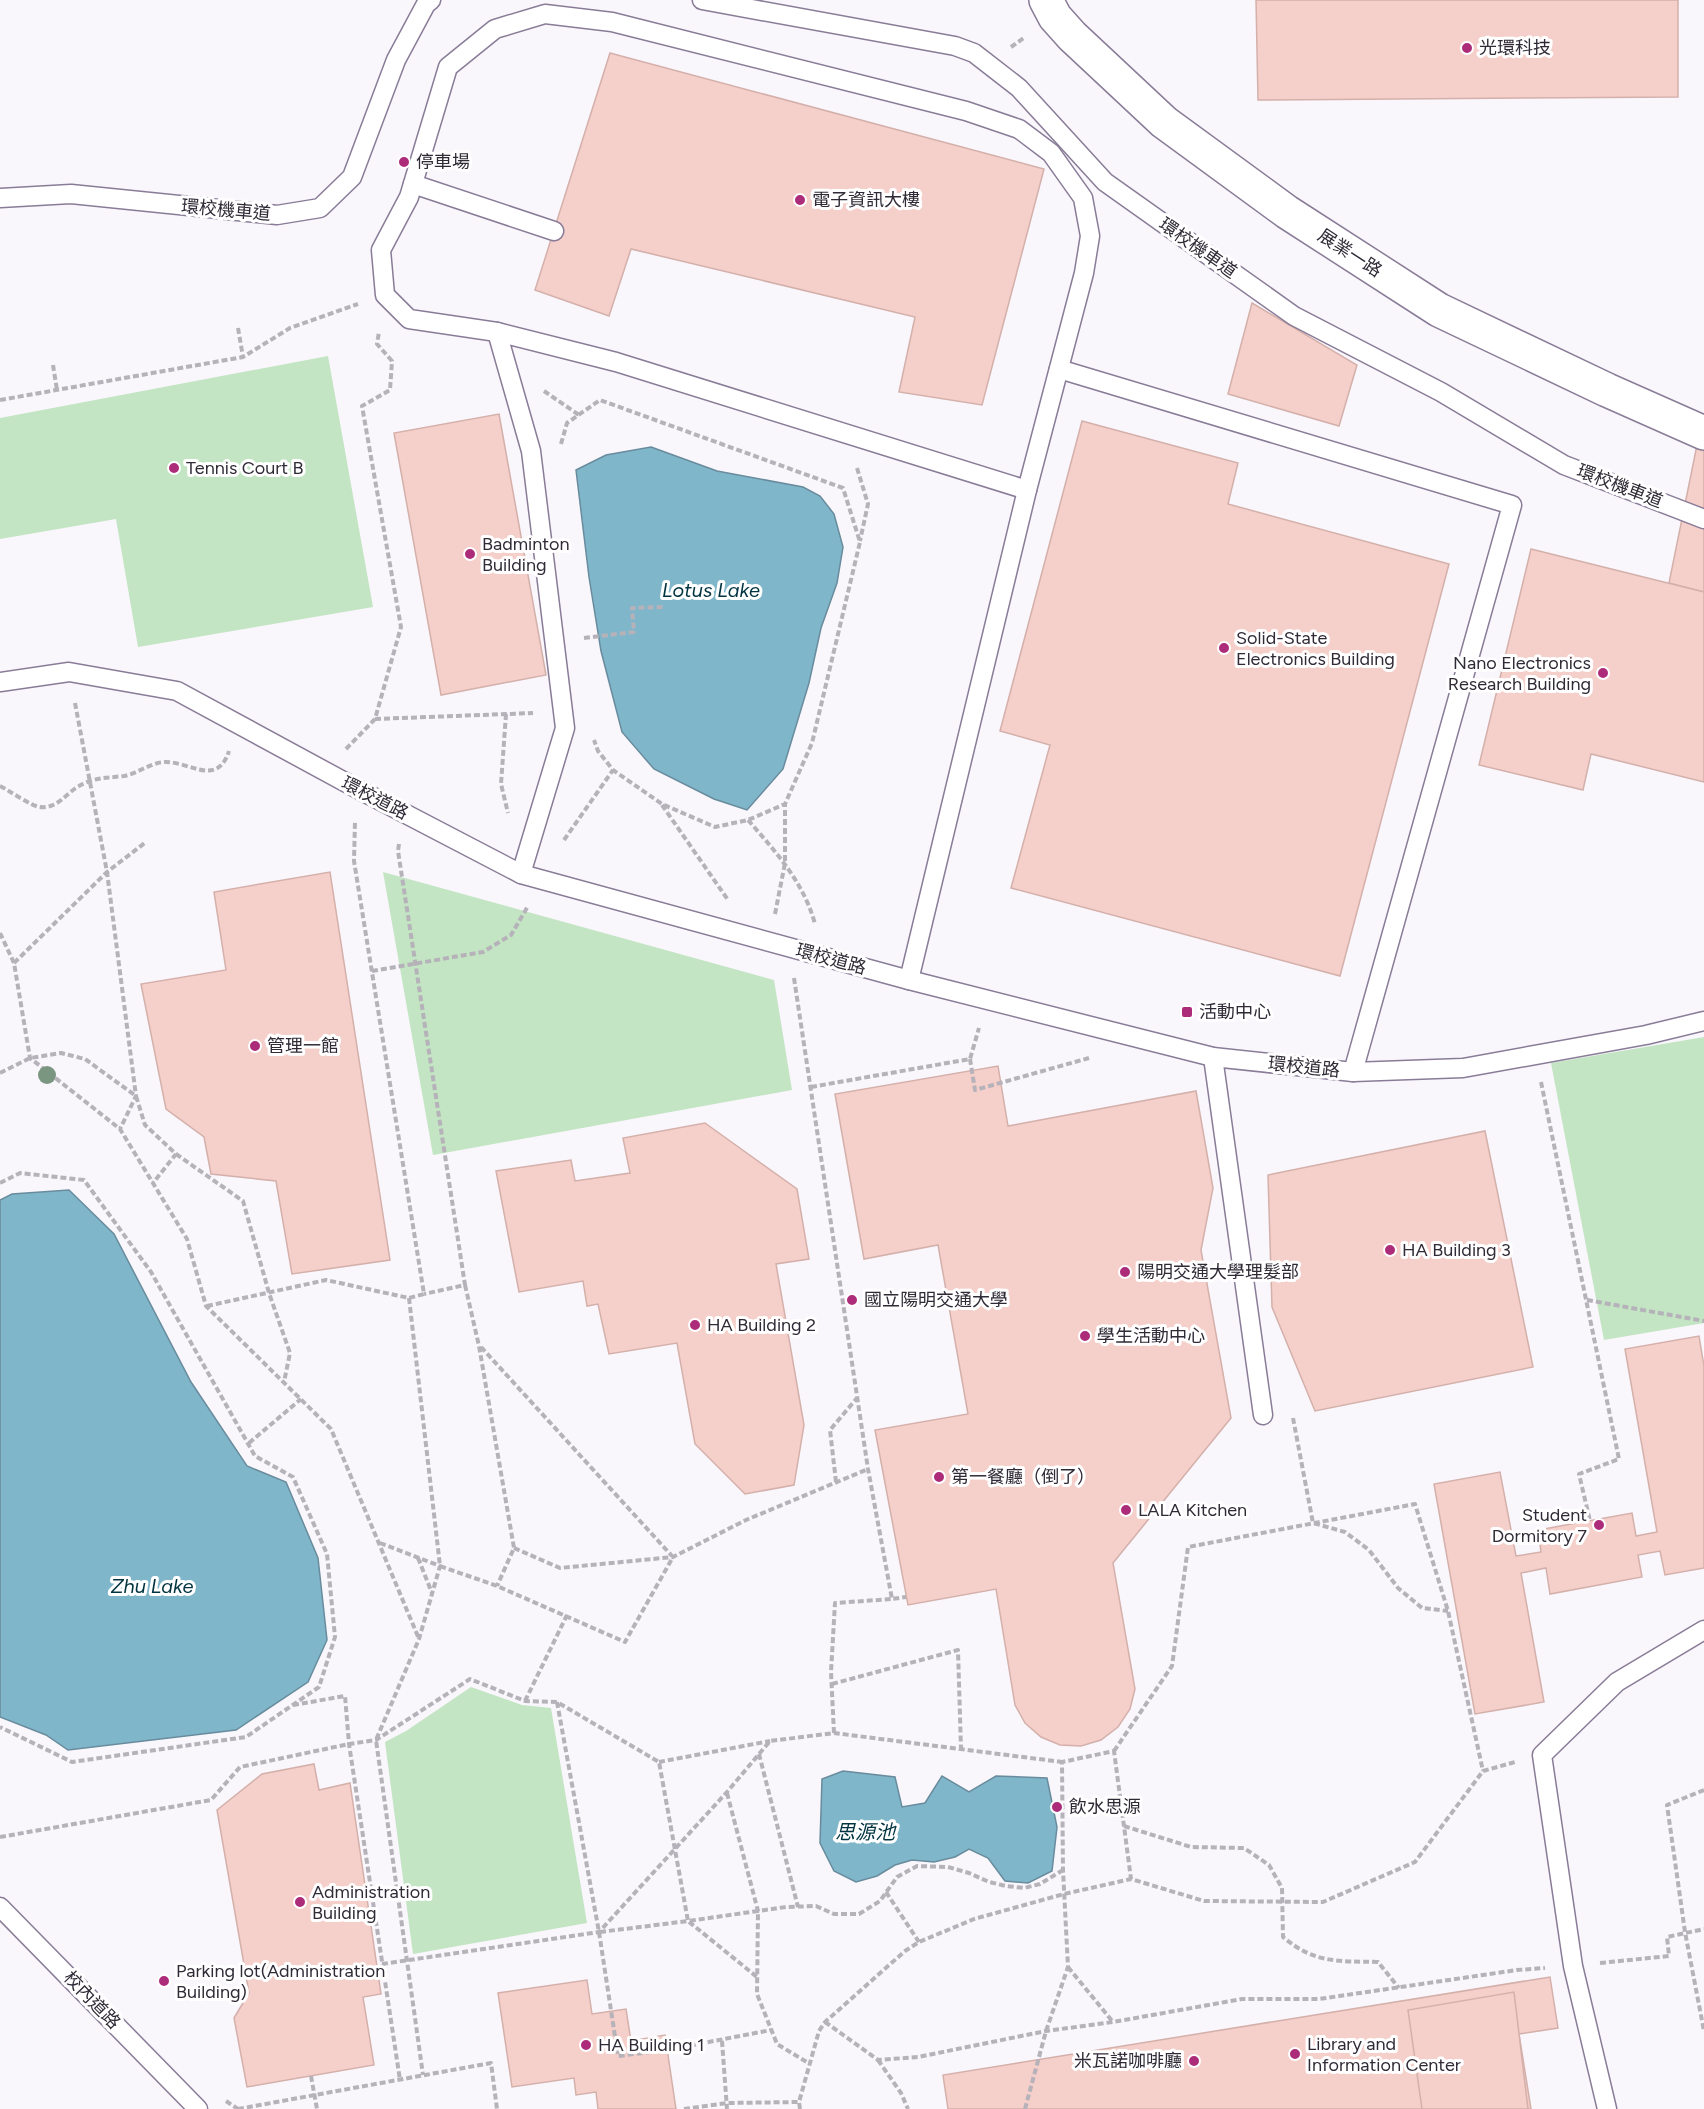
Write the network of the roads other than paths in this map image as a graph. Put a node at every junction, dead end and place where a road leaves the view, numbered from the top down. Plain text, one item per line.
1 (431, 0) edge
2 (702, 0) edge
3 (1046, 0) edge
4 (414, 184) junction
5 (0, 198) edge
6 (554, 231) dead end
7 (497, 332) junction
8 (1059, 369) junction
9 (1704, 434) edge
10 (1027, 490) junction
11 (1704, 519) edge
12 (0, 682) edge
13 (529, 876) junction
14 (909, 980) junction
15 (1704, 1021) edge
16 (1213, 1057) junction
17 (1353, 1072) junction
18 (1263, 1415) dead end
19 (1704, 1630) edge
20 (0, 1907) edge
21 (198, 2109) edge
22 (1607, 2109) edge

1 - 5 lane, 環校機車道
2 - 11 lane, 環校機車道
3 - 9 street, 展業一路
4 - 6 lane
4 - 7 lane
4 - 8 lane
7 - 10 lane
7 - 13 lane
8 - 10 lane
8 - 17 lane
10 - 14 lane
12 - 13 lane, 環校道路
13 - 14 lane, 環校道路
14 - 16 lane, 環校道路
15 - 17 lane, 環校道路
16 - 17 lane, 環校道路
16 - 18 lane
19 - 22 lane
20 - 21 lane, 校內道路

